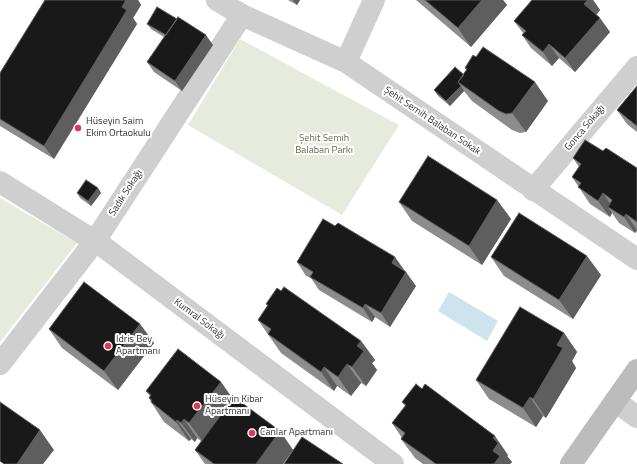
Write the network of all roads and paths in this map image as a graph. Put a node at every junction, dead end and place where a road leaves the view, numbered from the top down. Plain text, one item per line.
1 (218, 0) edge
2 (374, 0) edge
3 (242, 15) junction
4 (346, 62) junction
5 (637, 67) edge
6 (0, 182) edge
7 (533, 190) junction
8 (95, 241) junction
9 (637, 259) edge
10 (0, 364) edge
11 (637, 370) edge
12 (615, 401) junction
13 (637, 417) edge
14 (393, 464) edge
15 (571, 464) edge

1 - 3 street, Şehit Semih Balaban Sokak
2 - 4 street
3 - 4 street, Şehit Semih Balaban Sokak
3 - 8 street, Sadık Sokağı
4 - 7 street, Şehit Semih Balaban Sokak
5 - 7 street, Gonca Sokağı
6 - 8 street, Kumral Sokağı
7 - 9 street, Şehit Semih Balaban Sokak
8 - 10 street, Sadık Sokağı
8 - 14 street, Kumral Sokağı
11 - 12 street
12 - 13 street
12 - 15 street

